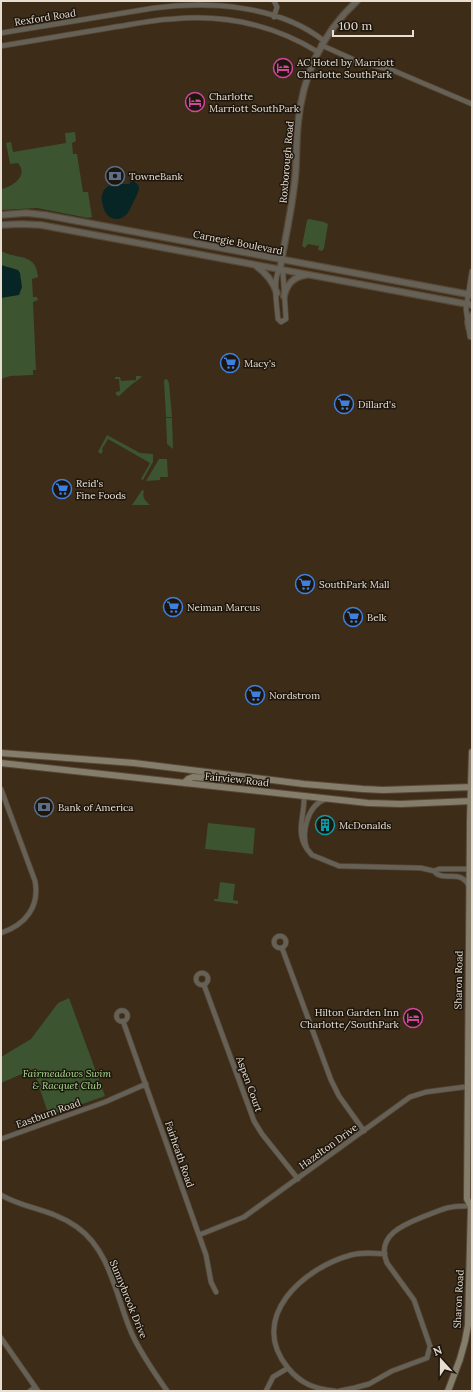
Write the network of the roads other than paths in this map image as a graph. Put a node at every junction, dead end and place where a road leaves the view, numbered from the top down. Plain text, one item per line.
1 (274, 1) edge
2 (357, 1) edge
3 (274, 17) junction
4 (1, 33) edge
5 (322, 43) junction
6 (1, 46) edge
7 (318, 52) junction
8 (472, 104) edge
9 (1, 215) edge
10 (1, 225) edge
11 (282, 259) junction
12 (249, 263) junction
13 (280, 269) junction
14 (472, 271) edge
15 (310, 275) junction
16 (277, 293) junction
17 (470, 295) edge
18 (284, 296) junction
19 (469, 305) edge
20 (472, 315) edge
21 (469, 328) junction
22 (470, 337) dead end
23 (472, 752) edge
24 (1, 753) edge
25 (1, 763) edge
26 (255, 777) junction
27 (184, 783) junction
28 (471, 787) edge
29 (1, 789) edge
30 (304, 796) junction
31 (327, 799) junction
32 (471, 801) edge
33 (307, 849) junction
34 (471, 869) edge
35 (434, 871) junction
36 (469, 888) junction
37 (1, 933) edge
38 (282, 948) dead end
39 (470, 984) edge
40 (204, 985) dead end
41 (124, 1021) dead end
42 (146, 1084) junction
43 (470, 1086) edge
44 (364, 1131) junction
45 (1, 1139) edge
46 (298, 1179) junction
47 (1, 1195) edge
48 (472, 1206) edge
49 (199, 1235) junction
50 (384, 1254) junction
51 (216, 1292) dead end
52 (470, 1298) edge
53 (470, 1311) edge
54 (1, 1338) edge
55 (288, 1368) junction
56 (37, 1389) edge
57 (30, 1391) edge
58 (167, 1391) edge
59 (266, 1391) edge
60 (336, 1391) edge
61 (339, 1391) edge
62 (448, 1391) edge

1 - 3 street
2 - 5 street, Roxborough Road
3 - 4 street, Rexford Road
3 - 5 street, Rexford Road
5 - 7 street, Roxborough Road
5 - 8 street, Rexford Road
6 - 7 street
7 - 11 street, Roxborough Road
9 - 11 street, Carnegie Boulevard
10 - 12 street, Carnegie Boulevard
11 - 13 street, Roxborough Road
11 - 17 street, Carnegie Boulevard
12 - 13 street, Carnegie Boulevard
12 - 16 street
13 - 15 street, Carnegie Boulevard
13 - 16 street
13 - 18 street
14 - 17 street
15 - 18 street
15 - 19 street, Carnegie Boulevard
16 - 18 street
17 - 19 street
19 - 21 street
20 - 21 street
21 - 22 street
23 - 28 main road, Sharon Road
24 - 26 main road, Fairview Road
25 - 27 main road, Fairview Road
26 - 27 main road
26 - 28 main road, Fairview Road
27 - 30 main road, Fairview Road
28 - 32 main road, Sharon Road
29 - 37 street
30 - 31 main road, Fairview Road
30 - 33 street
31 - 32 main road, Fairview Road
31 - 33 street
32 - 34 main road, Sharon Road
33 - 35 street
34 - 35 street
34 - 36 main road, Sharon Road
35 - 36 street
36 - 39 main road, Sharon Road
38 - 44 street
39 - 43 main road, Sharon Road
40 - 46 street, Aspen Court
41 - 42 street, Fairheath Road
42 - 45 street, Eastburn Road
42 - 49 street, Fairheath Road
43 - 44 street, Hazelton Drive
43 - 48 main road, Sharon Road
44 - 46 street, Hazelton Drive
46 - 49 street, Hazelton Drive
47 - 58 street, Sunnybrook Drive
48 - 50 street
48 - 52 main road, Sharon Road
49 - 51 street, Fairheath Road
50 - 55 street
50 - 61 street
52 - 53 main road, Sharon Road
53 - 62 main road, Sharon Road
54 - 56 street
55 - 59 street
55 - 60 street
56 - 57 street

